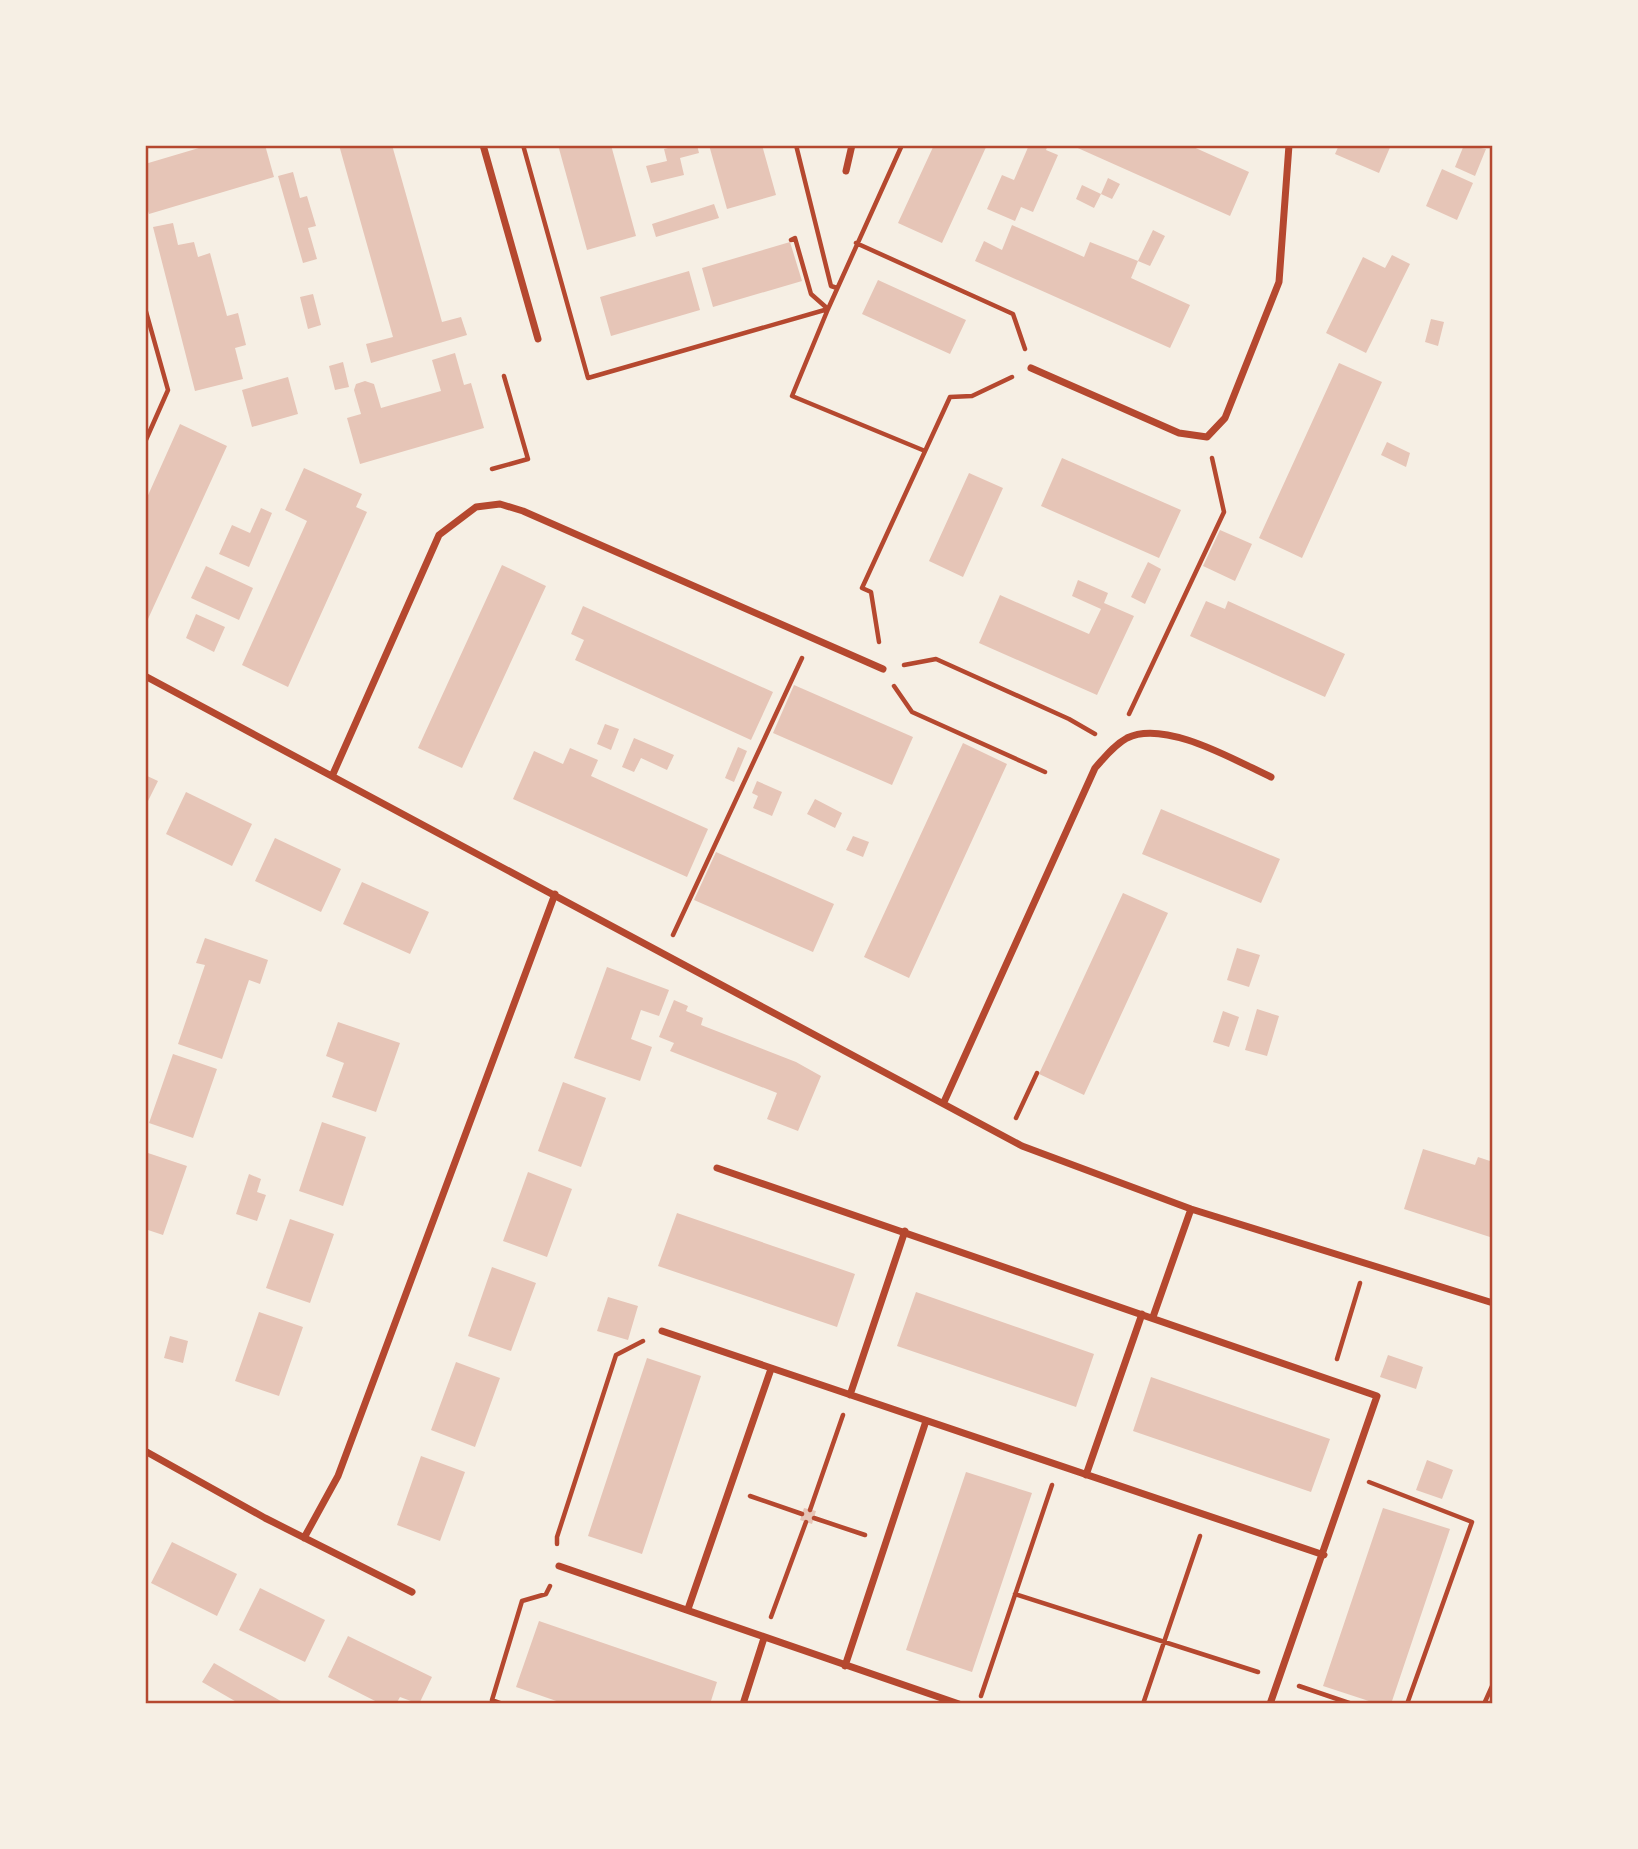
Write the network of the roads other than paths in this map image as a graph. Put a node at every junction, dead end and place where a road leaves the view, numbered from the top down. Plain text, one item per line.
1 (483, 145) edge
2 (852, 145) edge
3 (1289, 145) edge
4 (846, 171) dead end
5 (538, 339) dead end
6 (1031, 368) road end
7 (883, 669) road end
8 (145, 676) edge
9 (332, 774) junction
10 (1271, 777) dead end
11 (555, 894) junction
12 (944, 1102) junction
13 (717, 1168) dead end
14 (1191, 1209) junction
15 (905, 1231) junction
16 (1493, 1303) edge
17 (1142, 1314) junction
18 (1153, 1317) junction
19 (662, 1331) road end
20 (771, 1369) junction
21 (850, 1395) junction
22 (926, 1420) junction
23 (145, 1451) edge
24 (1086, 1475) junction
25 (304, 1538) junction
26 (1324, 1555) junction
27 (559, 1566) road end
28 (412, 1592) dead end
29 (688, 1609) junction
30 (764, 1638) junction
31 (845, 1666) junction
32 (743, 1704) edge
33 (959, 1704) edge
34 (1270, 1704) edge

1 - 5 street
2 - 4 street
3 - 6 street
7 - 9 street
8 - 9 street
9 - 11 street
10 - 12 street
11 - 12 street
11 - 25 street
12 - 14 street
13 - 15 street
14 - 16 street
14 - 18 street
15 - 17 street
15 - 21 street
17 - 18 street
17 - 24 street
18 - 26 street
19 - 20 street
20 - 21 street
20 - 29 street
21 - 22 street
22 - 24 street
22 - 31 street
23 - 25 street
24 - 26 street
25 - 28 street
26 - 34 street
27 - 29 street
29 - 30 street
30 - 31 street
30 - 32 street
31 - 33 street

